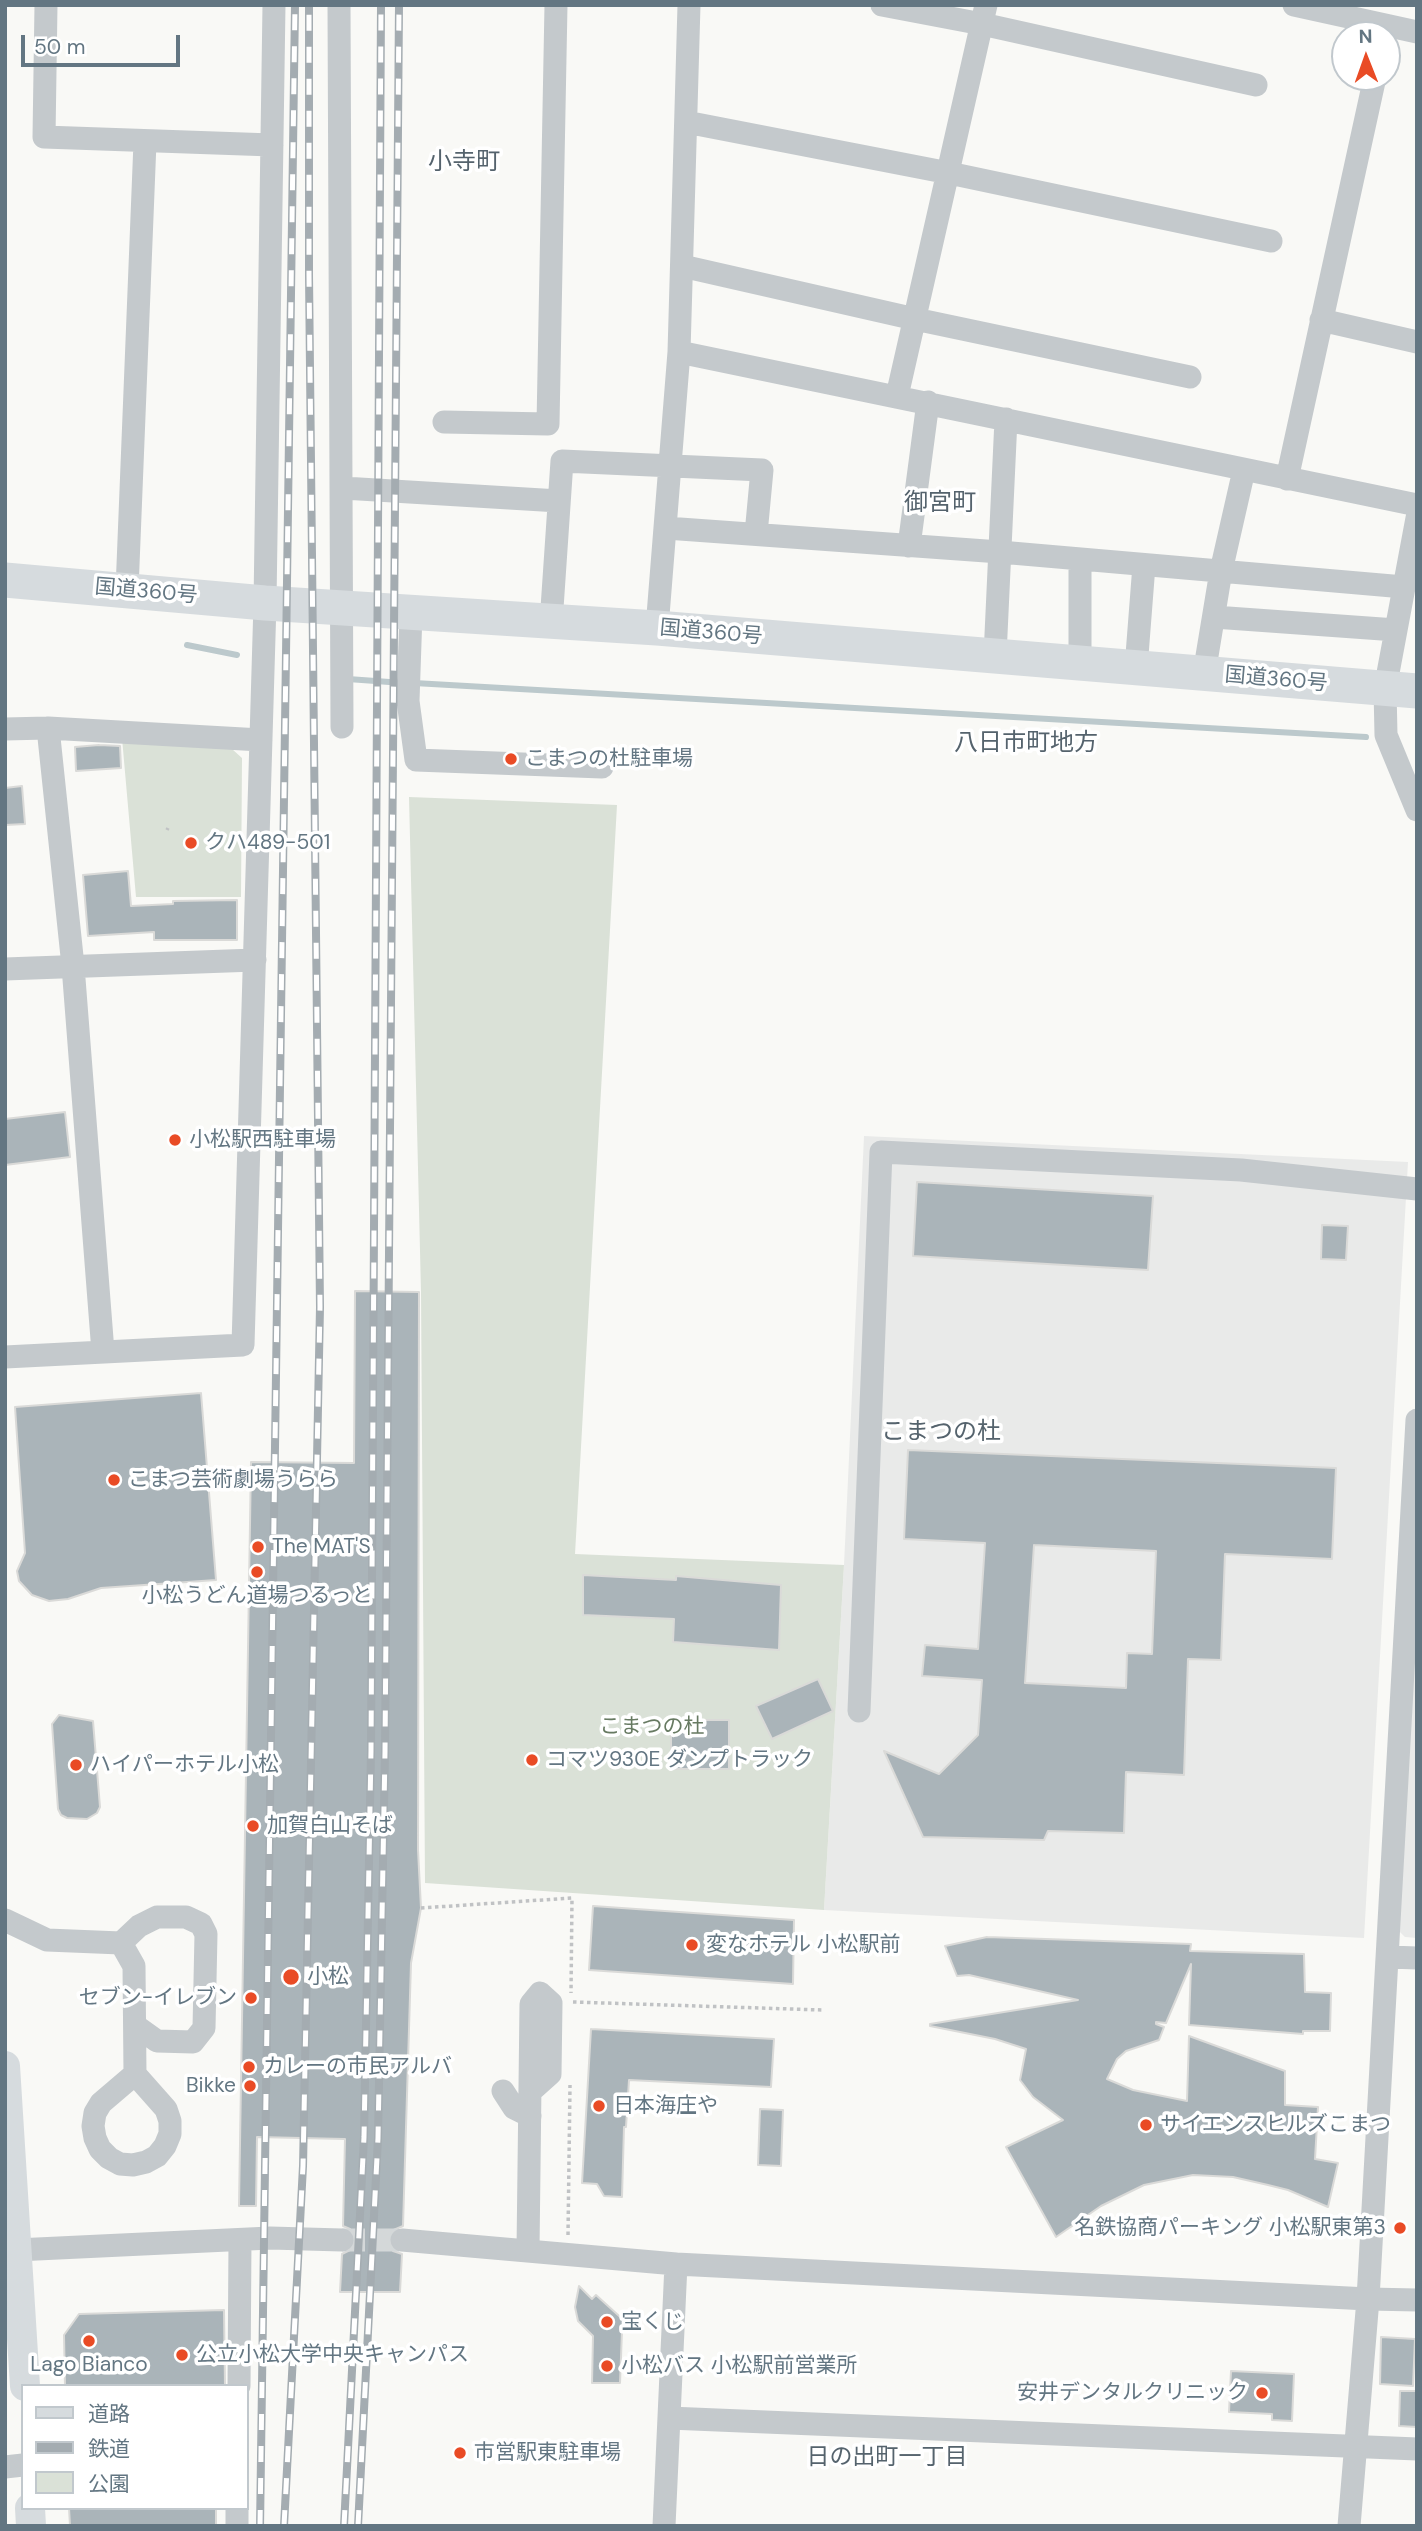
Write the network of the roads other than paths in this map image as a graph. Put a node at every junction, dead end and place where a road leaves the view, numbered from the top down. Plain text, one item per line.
1 (46, 5) edge
2 (274, 5) edge
3 (339, 5) edge
4 (556, 5) edge
5 (689, 5) edge
6 (882, 5) edge
7 (1294, 5) edge
8 (984, 15) edge
9 (1382, 21) edge
10 (1256, 85) dead end
11 (1372, 91) edge
12 (686, 122) junction
13 (145, 142) junction
14 (272, 145) junction
15 (950, 173) junction
16 (1271, 241) dead end
17 (682, 266) junction
18 (915, 319) junction
19 (1321, 320) junction
20 (1417, 342) edge
21 (679, 352) junction
22 (1190, 377) dead end
23 (897, 396) junction
24 (929, 402) junction
25 (1006, 419) junction
26 (444, 422) dead end
27 (671, 465) junction
28 (1244, 470) junction
29 (1287, 479) junction
30 (343, 488) junction
31 (559, 501) junction
32 (1417, 505) edge
33 (1417, 518) edge
34 (666, 528) junction
35 (756, 534) junction
36 (908, 545) junction
37 (1000, 552) junction
38 (1080, 559) junction
39 (1144, 565) junction
40 (1222, 571) junction
41 (5, 580) edge
42 (1404, 587) junction
43 (127, 590) junction
44 (265, 603) junction
45 (342, 608) junction
46 (411, 613) junction
47 (1214, 617) junction
48 (551, 623) junction
49 (657, 628) junction
50 (1396, 630) junction
51 (995, 656) junction
52 (1080, 664) junction
53 (1136, 668) junction
54 (1205, 674) junction
55 (1401, 690) edge
56 (342, 727) dead end
57 (48, 728) junction
58 (5, 729) edge
59 (261, 740) junction
60 (602, 767) dead end
61 (1417, 810) edge
62 (255, 960) junction
63 (73, 966) junction
64 (5, 969) edge
65 (1417, 1189) edge
66 (103, 1352) junction
67 (5, 1357) edge
68 (1417, 1420) edge
69 (1415, 1485) edge
70 (859, 1711) dead end
71 (5, 1920) edge
72 (121, 1943) junction
73 (1389, 1957) junction
74 (1417, 1958) edge
75 (136, 2026) junction
76 (5, 2066) edge
77 (135, 2074) dead end
78 (503, 2091) dead end
79 (531, 2091) dead end
80 (530, 2116) junction
81 (240, 2240) junction
82 (342, 2240) tunnel mouth
83 (402, 2240) tunnel mouth
84 (16, 2250) junction
85 (528, 2250) junction
86 (676, 2264) junction
87 (1368, 2299) junction
88 (1417, 2300) edge
89 (25, 2384) edge
90 (239, 2384) edge
91 (669, 2418) junction
92 (1354, 2447) junction
93 (1417, 2449) edge
94 (664, 2526) edge
95 (1349, 2526) edge

1 - 13 street
2 - 14 street
3 - 30 street
4 - 26 street
5 - 12 street
6 - 8 street
7 - 9 street
8 - 10 street
8 - 15 street
11 - 19 street
12 - 15 street
12 - 17 street
13 - 14 street
13 - 43 street
14 - 44 street
15 - 16 street
15 - 18 street
17 - 18 street
17 - 21 street
18 - 22 street
18 - 23 street
19 - 20 street
19 - 29 street
21 - 23 street
21 - 27 street
23 - 24 street
24 - 25 street
24 - 36 street
25 - 28 street
25 - 37 street
27 - 31 street
27 - 34 street
27 - 35 street
28 - 29 street
28 - 40 street
29 - 32 street
30 - 31 street
30 - 45 street
31 - 48 street
33 - 42 street
34 - 35 street
34 - 49 street
35 - 36 street
36 - 37 street
37 - 38 street
37 - 51 street
38 - 39 street
38 - 52 street
39 - 40 street
39 - 53 street
40 - 42 street
40 - 47 street
41 - 43 highway, 国道360号
42 - 50 street
43 - 44 highway, 国道360号
44 - 45 highway, 国道360号
44 - 59 street
45 - 46 highway, 国道360号
45 - 56 street
46 - 48 highway, 国道360号
46 - 60 street
47 - 50 street
47 - 54 street
48 - 49 highway, 国道360号
49 - 51 highway, 国道360号
50 - 55 street
51 - 52 highway, 国道360号
52 - 53 highway, 国道360号
53 - 54 highway, 国道360号
54 - 55 highway, 国道360号
55 - 61 street
57 - 58 street
57 - 59 street
57 - 63 street
59 - 62 street
62 - 63 street
62 - 66 street
63 - 64 street
63 - 66 street
65 - 70 street
66 - 67 street
68 - 69 street
69 - 73 street
71 - 72 street
72 - 75 street
72 - 75 street
73 - 74 street
73 - 87 street
75 - 77 street
76 - 84 main road
78 - 80 street
79 - 80 street
80 - 85 street
81 - 82 street
81 - 84 street
81 - 90 street
83 - 85 street
84 - 89 main road
85 - 86 street
86 - 87 street
86 - 91 street
87 - 88 street
87 - 92 street
91 - 92 street
91 - 94 street
92 - 93 street
92 - 95 street

